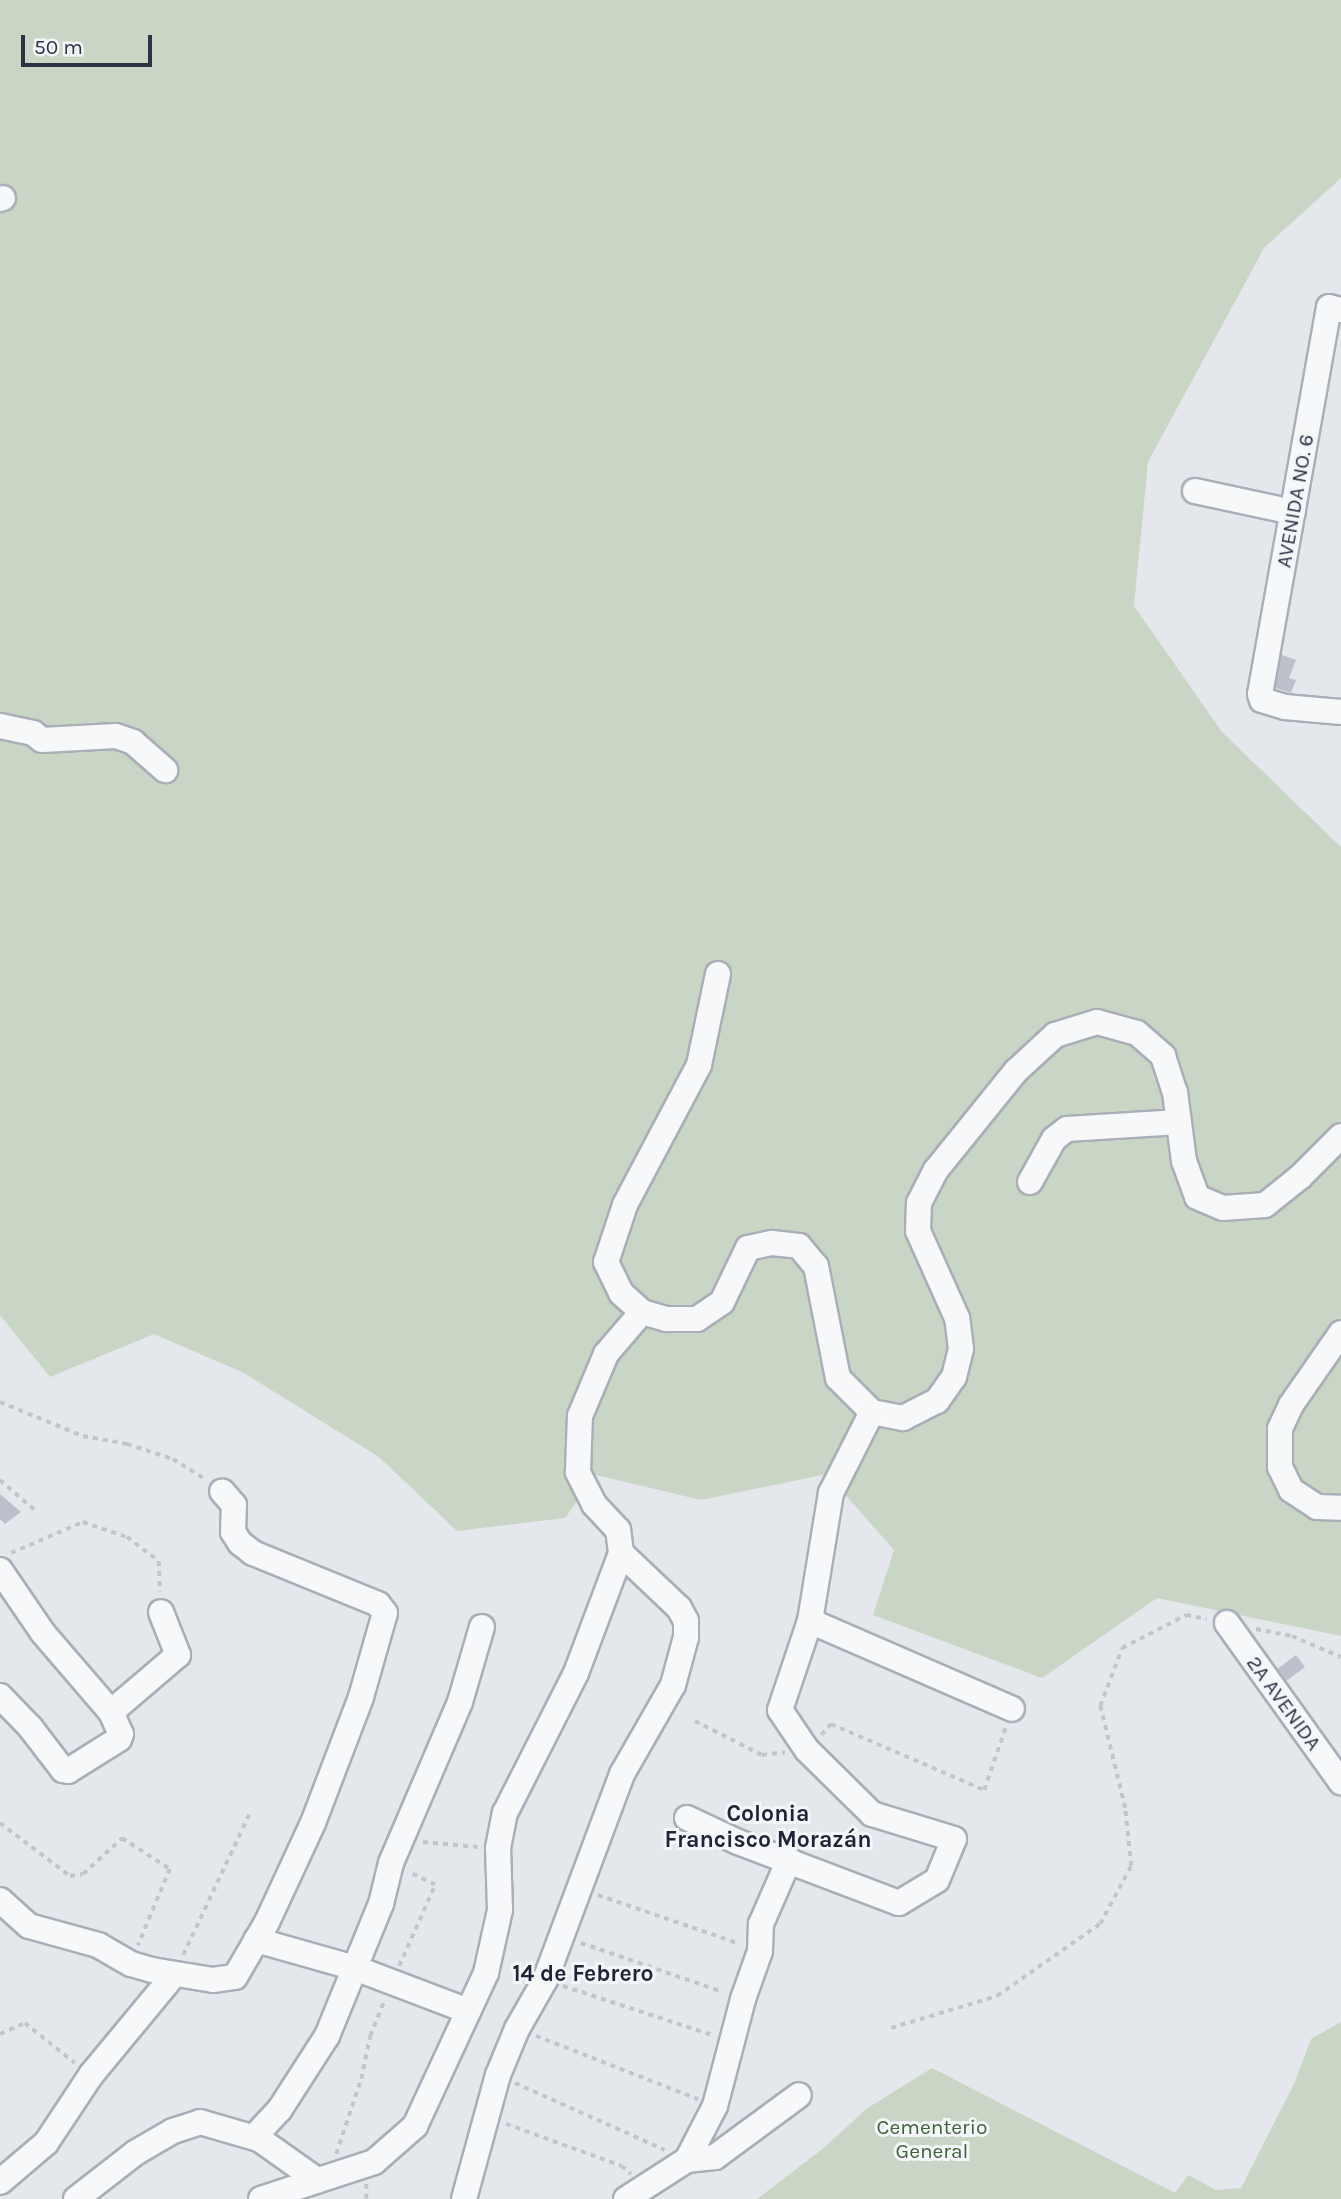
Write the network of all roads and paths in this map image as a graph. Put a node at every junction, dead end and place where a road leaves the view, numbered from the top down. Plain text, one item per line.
1 (1335, 309) edge
2 (1195, 491) dead end
3 (1293, 512) junction
4 (1341, 712) edge
5 (0, 726) edge
6 (165, 770) dead end
7 (718, 974) dead end
8 (1179, 1122) junction
9 (1341, 1136) edge
10 (1030, 1181) dead end
11 (642, 1312) junction
12 (1341, 1334) edge
13 (0, 1402) edge
14 (872, 1412) junction
15 (0, 1480) edge
16 (222, 1491) joint
17 (1329, 1508) edge
18 (36, 1511) dead end
19 (1341, 1522) edge
20 (621, 1553) junction
21 (0, 1559) edge
22 (0, 1570) edge
23 (161, 1612) joint
24 (810, 1620) junction
25 (1227, 1623) junction
26 (482, 1627) dead end
27 (1341, 1657) edge
28 (0, 1696) edge
29 (1012, 1709) joint
30 (111, 1712) junction
31 (695, 1721) dead end
32 (807, 1750) junction
33 (1341, 1782) edge
34 (249, 1815) dead end
35 (687, 1818) dead end
36 (0, 1823) edge
37 (401, 1840) junction
38 (498, 1848) junction
39 (789, 1860) junction
40 (391, 1863) junction
41 (579, 1889) junction
42 (0, 1900) edge
43 (559, 1936) junction
44 (256, 1940) junction
45 (760, 1951) junction
46 (131, 1964) junction
47 (355, 1968) junction
48 (173, 1976) junction
49 (545, 1980) junction
50 (392, 1982) junction
51 (743, 1999) junction
52 (468, 2011) junction
53 (891, 2028) dead end
54 (517, 2029) junction
55 (0, 2034) edge
56 (733, 2042) junction
57 (498, 2074) junction
58 (91, 2075) junction
59 (799, 2095) dead end
60 (715, 2106) junction
61 (488, 2118) junction
62 (254, 2137) junction
63 (687, 2160) junction
64 (323, 2178) junction
65 (0, 2182) edge
66 (647, 2186) junction
67 (76, 2199) edge
68 (261, 2199) edge
69 (464, 2199) edge
70 (626, 2199) edge

1 - 3 street, AVENIDA NO. 6
2 - 3 street
3 - 4 street, AVENIDA NO. 6
5 - 6 street
7 - 11 street
8 - 9 street
8 - 10 street
8 - 14 street
11 - 14 street
11 - 20 street
12 - 17 street
13 - 16 path
14 - 24 street
15 - 18 path
16 - 44 street
17 - 19 street
20 - 38 street
20 - 41 street
21 - 23 path
22 - 30 street
23 - 30 street
24 - 29 street
24 - 32 street
25 - 27 path
25 - 33 street, 2A AVENIDA
25 - 53 path
26 - 37 street
28 - 30 street
29 - 32 path
31 - 32 path
32 - 39 street
34 - 48 path
35 - 39 street
36 - 46 path
37 - 38 path
37 - 40 street
38 - 52 street
39 - 45 street
40 - 47 street
40 - 50 path
41 - 43 street
41 - 45 path
42 - 46 street
43 - 49 street
43 - 51 path
44 - 47 street
44 - 48 street
45 - 51 street
46 - 48 street
47 - 50 street
47 - 62 street
48 - 58 street
49 - 54 street
49 - 56 path
50 - 52 street
50 - 64 path
51 - 56 street
52 - 64 street
54 - 57 street
54 - 60 path
55 - 58 path
56 - 60 street
57 - 61 street
57 - 63 path
58 - 65 street
59 - 63 street
60 - 63 street
61 - 66 path
61 - 69 street
62 - 64 street
62 - 67 street
63 - 66 street
64 - 68 street
66 - 70 street

